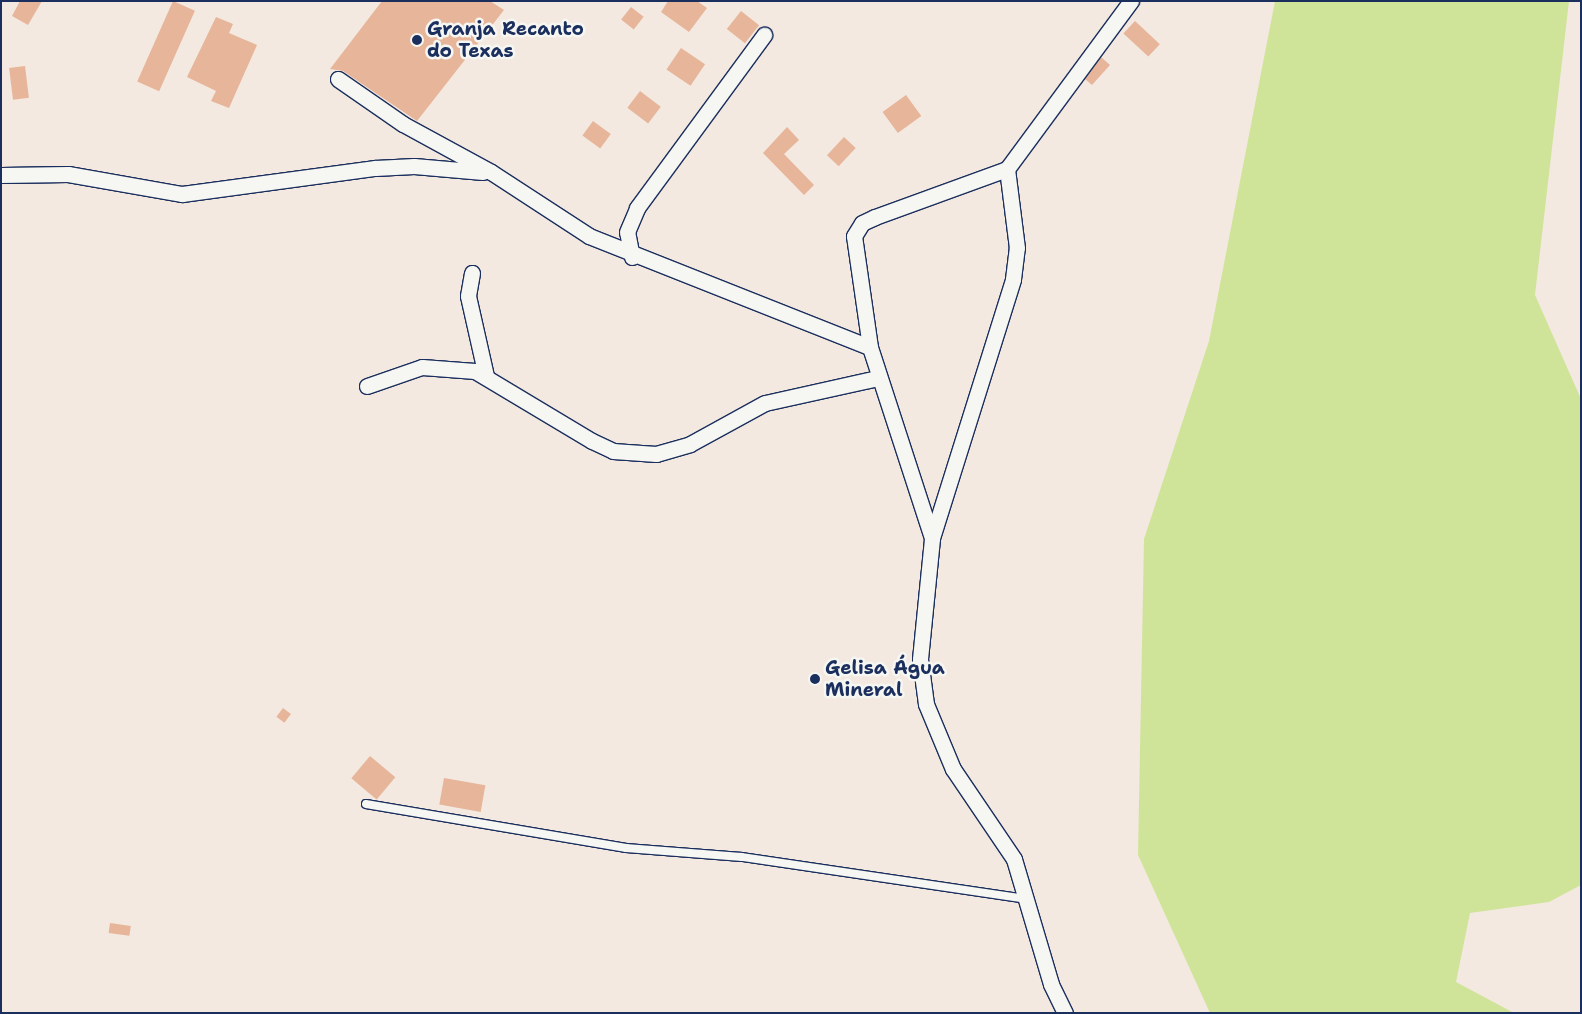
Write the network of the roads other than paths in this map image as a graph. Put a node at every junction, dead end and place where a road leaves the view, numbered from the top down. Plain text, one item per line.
1 (1131, 1) edge
2 (764, 35) dead end
3 (338, 79) dead end
4 (1007, 169) junction
5 (492, 172) junction
6 (1, 174) edge
7 (632, 257) junction
8 (472, 273) dead end
9 (870, 348) junction
10 (486, 376) junction
11 (878, 378) junction
12 (366, 386) dead end
13 (932, 538) junction
14 (366, 804) dead end
15 (1029, 900) junction
16 (1065, 1013) edge

1 - 4 street
2 - 7 street
3 - 5 street
4 - 9 street
4 - 13 street
5 - 6 street
5 - 7 street
7 - 9 street
8 - 10 street
9 - 11 street
10 - 11 street
10 - 12 street
11 - 13 street
13 - 15 street
14 - 15 lane
15 - 16 street

